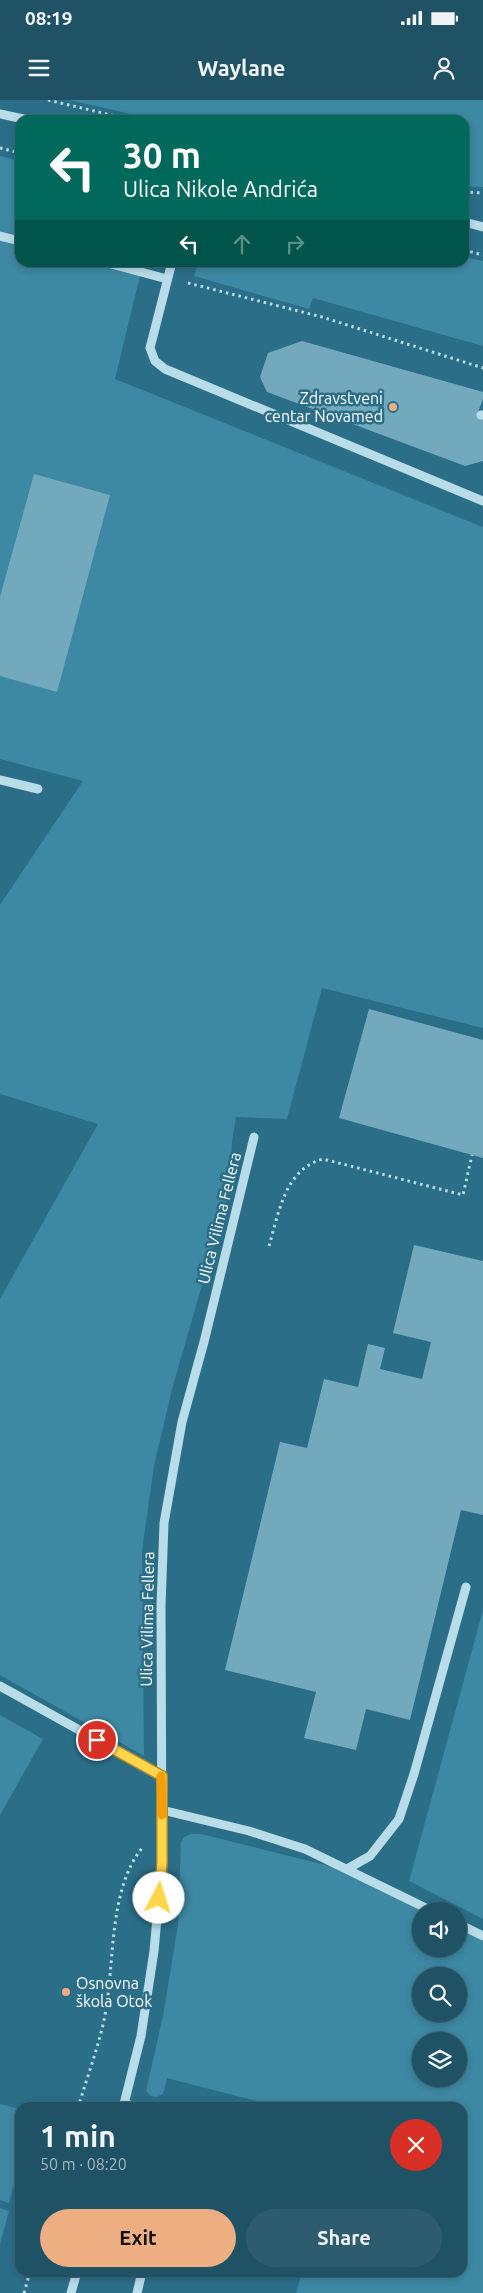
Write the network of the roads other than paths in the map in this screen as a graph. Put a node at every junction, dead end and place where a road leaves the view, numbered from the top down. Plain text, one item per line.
1 (0, 114) edge
2 (15, 117) edge
3 (469, 223) edge
4 (483, 227) edge
5 (0, 236) edge
6 (15, 240) edge
7 (123, 267) edge
8 (171, 267) edge
9 (168, 279) junction
10 (483, 501) edge
11 (0, 780) edge
12 (38, 789) dead end
13 (254, 1137) dead end
14 (466, 1587) dead end
15 (0, 1686) edge
16 (162, 1776) junction
17 (162, 1810) junction
18 (347, 1869) junction
19 (414, 1902) edge
20 (467, 1928) edge
21 (483, 1936) edge
22 (124, 2102) edge
23 (76, 2277) edge
24 (141, 2277) edge
25 (71, 2293) edge
26 (137, 2293) edge

1 - 2 street
3 - 4 street
5 - 6 street
7 - 9 street
8 - 9 street
9 - 10 street
11 - 12 street
13 - 16 street, Ulica Vilima Fellera
14 - 18 street
15 - 16 street
16 - 17 street, Ulica Vilima Fellera
17 - 18 street
17 - 22 street, Ulica Vilima Fellera
18 - 19 street
20 - 21 street
23 - 25 street
24 - 26 street

